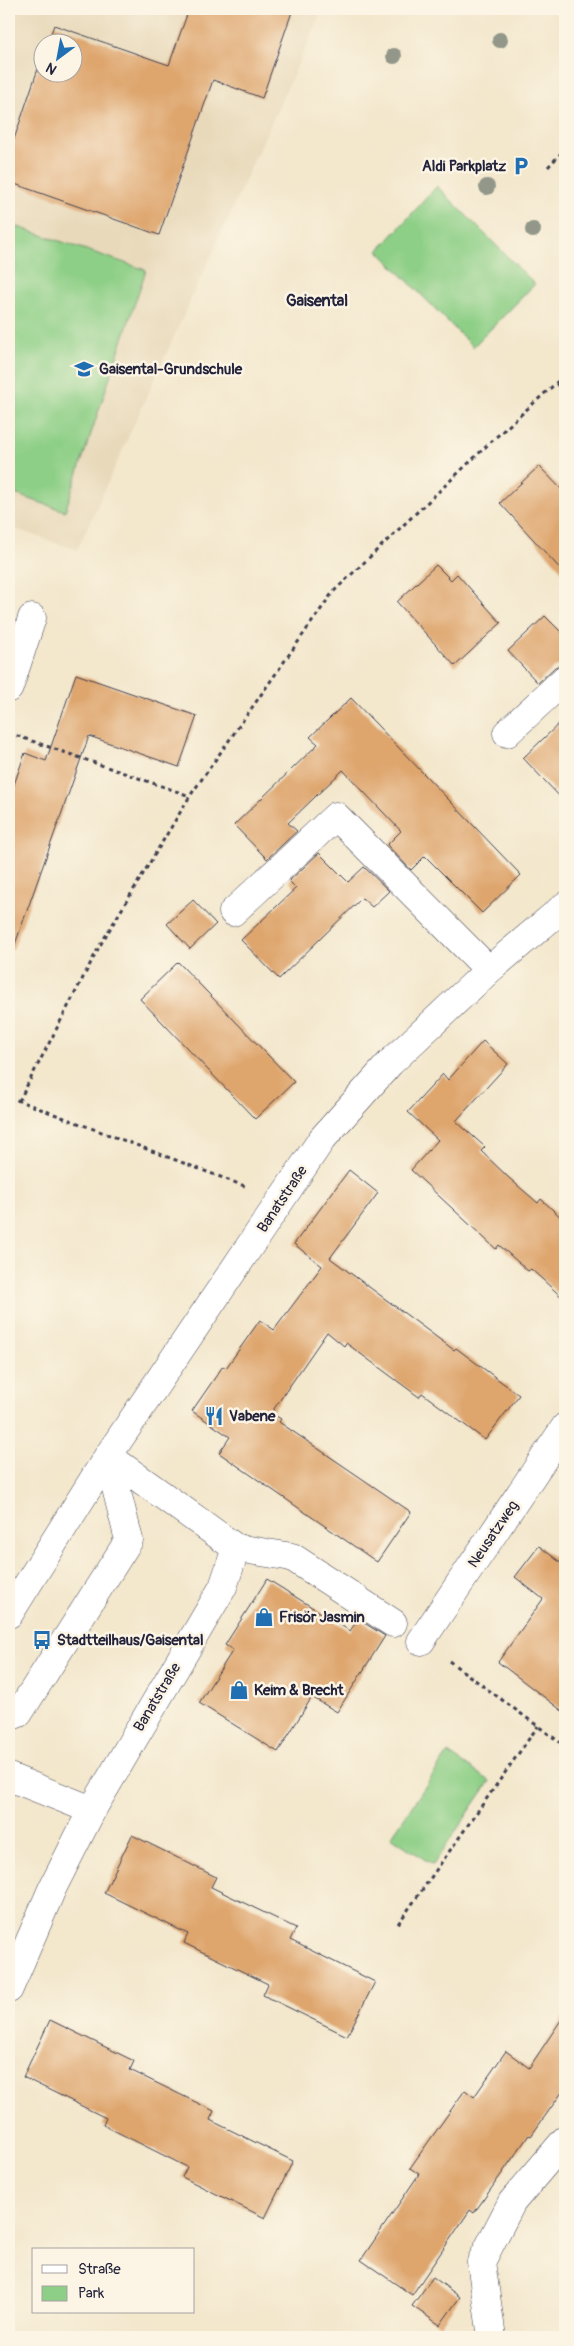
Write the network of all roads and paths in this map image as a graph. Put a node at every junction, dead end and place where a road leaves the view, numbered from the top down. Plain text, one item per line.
1 (565, 149) edge
2 (548, 167) dead end
3 (565, 375) edge
4 (556, 383) junction
5 (565, 394) edge
6 (32, 618) dead end
7 (565, 679) edge
8 (9, 688) edge
9 (9, 733) edge
10 (507, 733) dead end
11 (190, 796) junction
12 (565, 906) edge
13 (233, 912) dead end
14 (489, 970) junction
15 (9, 1097) edge
16 (19, 1101) junction
17 (277, 1207) junction
18 (565, 1427) edge
19 (108, 1456) junction
20 (236, 1548) junction
21 (9, 1614) edge
22 (393, 1623) dead end
23 (421, 1641) joint
24 (9, 1717) edge
25 (538, 1726) junction
26 (565, 1746) edge
27 (9, 1777) edge
28 (92, 1810) junction
29 (398, 1924) dead end
30 (9, 1988) edge
31 (565, 2140) edge
32 (492, 2337) edge

1 - 2 path
3 - 4 path
4 - 5 path
4 - 11 path
6 - 8 street
7 - 10 street
9 - 11 path
11 - 16 path
12 - 14 street, Banatstraße
13 - 14 street
14 - 17 street, Banatstraße
15 - 16 path
16 - 17 path
17 - 19 street, Banatstraße
18 - 23 street, Neusatzweg
19 - 20 street
19 - 21 street, Banatstraße
19 - 24 street
20 - 22 street
20 - 28 street, Banatstraße
23 - 25 path
25 - 26 path
25 - 29 path
27 - 28 street
28 - 30 street, Banatstraße
31 - 32 street

